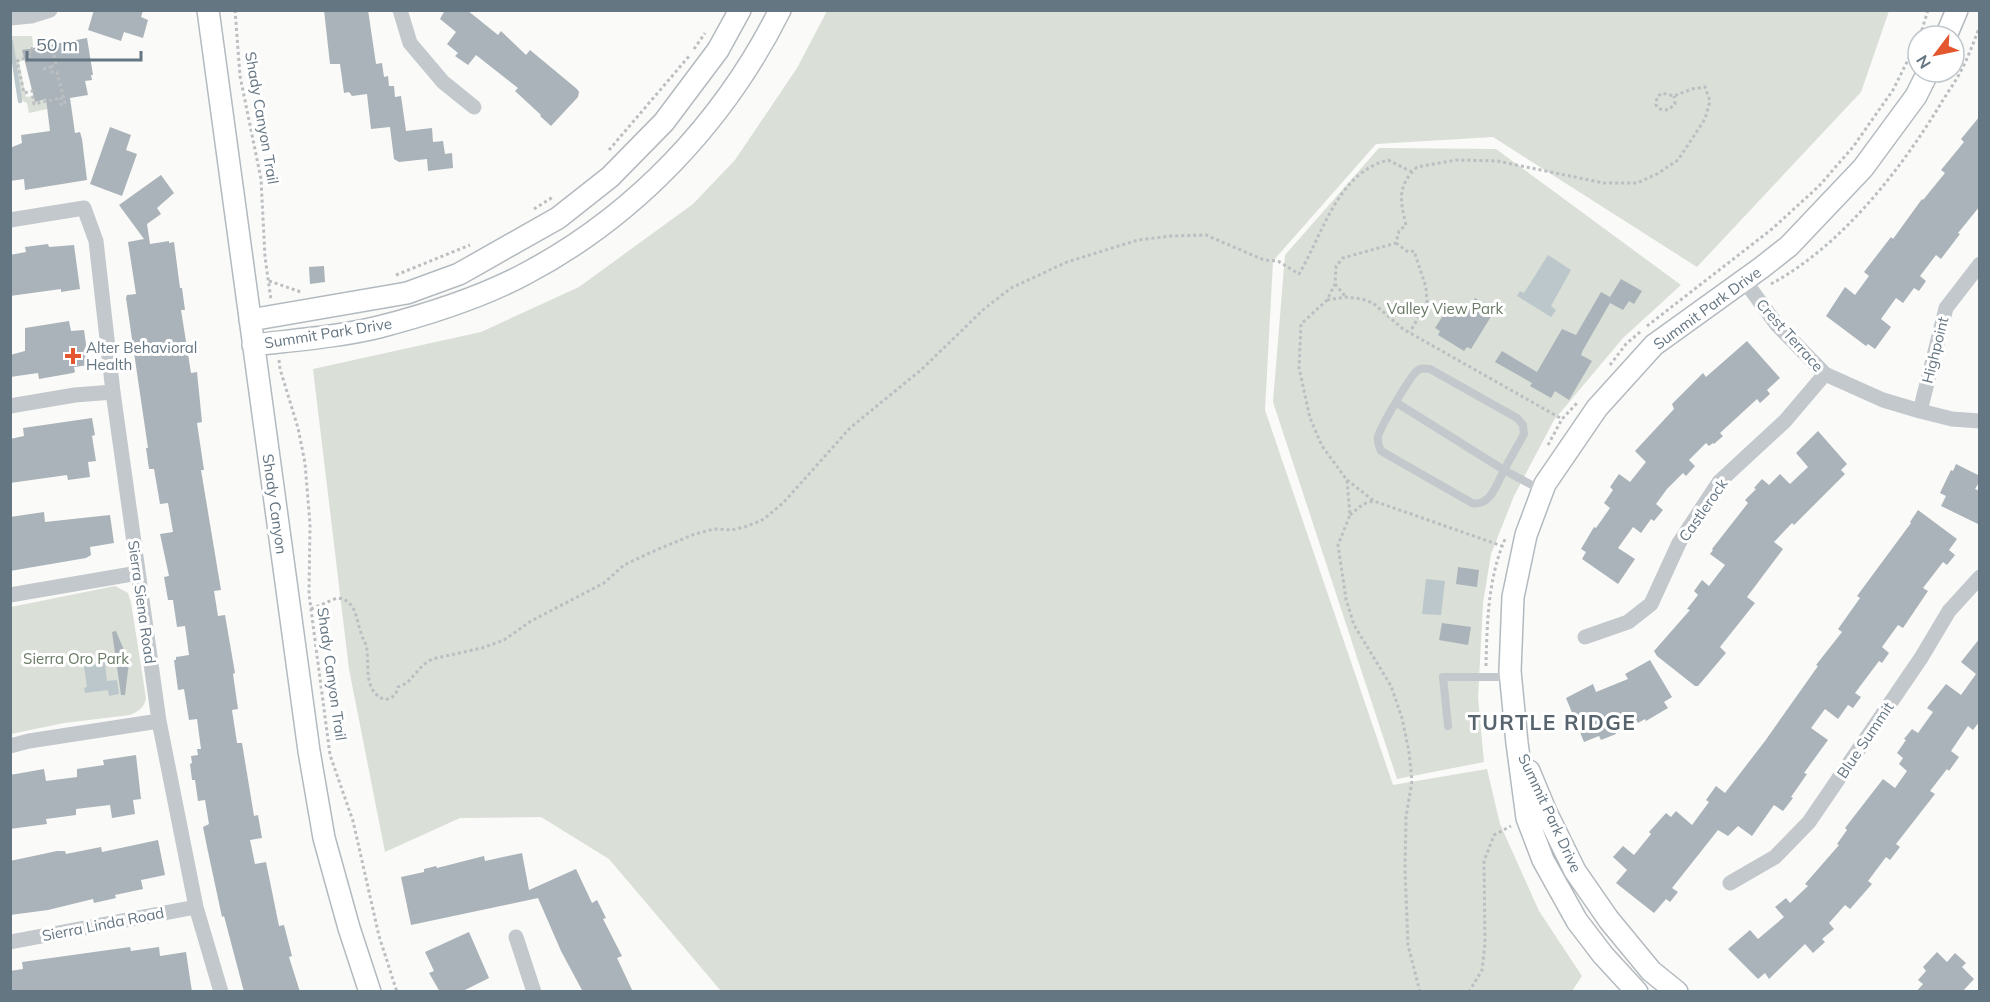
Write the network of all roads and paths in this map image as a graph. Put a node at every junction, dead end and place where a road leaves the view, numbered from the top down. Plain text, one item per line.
1 (50, 10) edge
2 (208, 10) edge
3 (235, 10) edge
4 (400, 10) edge
5 (740, 10) edge
6 (780, 10) edge
7 (1957, 10) edge
8 (10, 18) edge
9 (1951, 24) edge
10 (1980, 27) edge
11 (707, 30) dead end
12 (1972, 30) dead end
13 (39, 47) dead end
14 (53, 50) dead end
15 (48, 67) junction
16 (49, 75) dead end
17 (1922, 84) edge
18 (1674, 96) junction
19 (61, 97) junction
20 (61, 106) dead end
21 (66, 107) dead end
22 (474, 107) dead end
23 (608, 151) dead end
24 (1412, 172) junction
25 (561, 191) dead end
26 (533, 210) dead end
27 (10, 220) edge
28 (477, 242) dead end
29 (1396, 243) junction
30 (1980, 264) edge
31 (387, 278) dead end
32 (1744, 280) junction
33 (269, 281) junction
34 (1335, 284) junction
35 (307, 292) dead end
36 (1346, 297) junction
37 (1327, 300) junction
38 (271, 302) dead end
39 (250, 320) junction
40 (1410, 332) junction
41 (254, 345) junction
42 (279, 354) dead end
43 (1825, 374) junction
44 (113, 392) junction
45 (1397, 403) junction
46 (10, 406) edge
47 (1920, 411) junction
48 (1562, 419) dead end
49 (1980, 421) edge
50 (1504, 470) junction
51 (1347, 480) junction
52 (1542, 491) junction
53 (1374, 501) junction
54 (1350, 515) junction
55 (1502, 546) dead end
56 (138, 573) junction
57 (1980, 577) edge
58 (10, 595) edge
59 (311, 609) junction
60 (1585, 637) dead end
61 (1510, 677) junction
62 (159, 721) junction
63 (1448, 726) dead end
64 (1517, 743) junction
65 (10, 746) edge
66 (1527, 818) junction
67 (1730, 883) dead end
68 (196, 907) junction
69 (516, 937) dead end
70 (10, 942) edge
71 (1651, 971) junction
72 (1634, 991) edge
73 (221, 992) edge
74 (370, 992) edge
75 (397, 992) edge
76 (534, 992) edge
77 (1420, 992) edge
78 (1469, 992) edge
79 (1677, 992) edge

1 - 8 street
2 - 39 street, Shady Canyon
3 - 33 path, Shady Canyon Trail
4 - 22 street
5 - 39 street, Summit Park Drive
6 - 41 street, Summit Park Drive
7 - 9 street
10 - 12 path
11 - 23 path
13 - 19 path
14 - 15 path
15 - 16 path
15 - 19 path
17 - 32 street, Summit Park Drive
18 - 18 path
18 - 24 path
19 - 20 path
19 - 21 path
24 - 29 path
24 - 59 path
25 - 26 path
27 - 44 street, Sierra Siena Road
28 - 31 path
29 - 34 path
29 - 40 path
30 - 47 street, Highpoint
32 - 43 street, Crest Terrace
32 - 52 street, Summit Park Drive
33 - 35 path
33 - 38 path, Shady Canyon Trail
34 - 36 path
34 - 37 path
36 - 37 path
36 - 40 path
37 - 51 path
39 - 41 street, Shady Canyon
40 - 48 path
41 - 74 street, Shady Canyon
42 - 59 path, Shady Canyon Trail
43 - 47 street, Crest Terrace
43 - 60 street, Castlerock
44 - 46 street
44 - 56 street, Sierra Siena Road
45 - 50 lane
45 - 50 lane
45 - 50 lane
47 - 49 street, Crest Terrace
50 - 52 lane
51 - 53 path
51 - 54 path
52 - 61 street, Summit Park Drive
53 - 54 path
53 - 55 path
54 - 77 path
56 - 58 street
56 - 62 street, Sierra Siena Road
57 - 67 street, Blue Summit
59 - 75 path, Shady Canyon Trail
61 - 63 lane
61 - 64 street, Summit Park Drive
62 - 65 street
62 - 68 street, Sierra Siena Road
64 - 66 street, Summit Park Drive
64 - 71 street, Summit Park Drive
66 - 72 street, Summit Park Drive
66 - 78 path
68 - 70 street, Sierra Linda Road
68 - 73 street, Sierra Siena Road
69 - 76 street
71 - 72 street
71 - 79 street, Summit Park Drive

